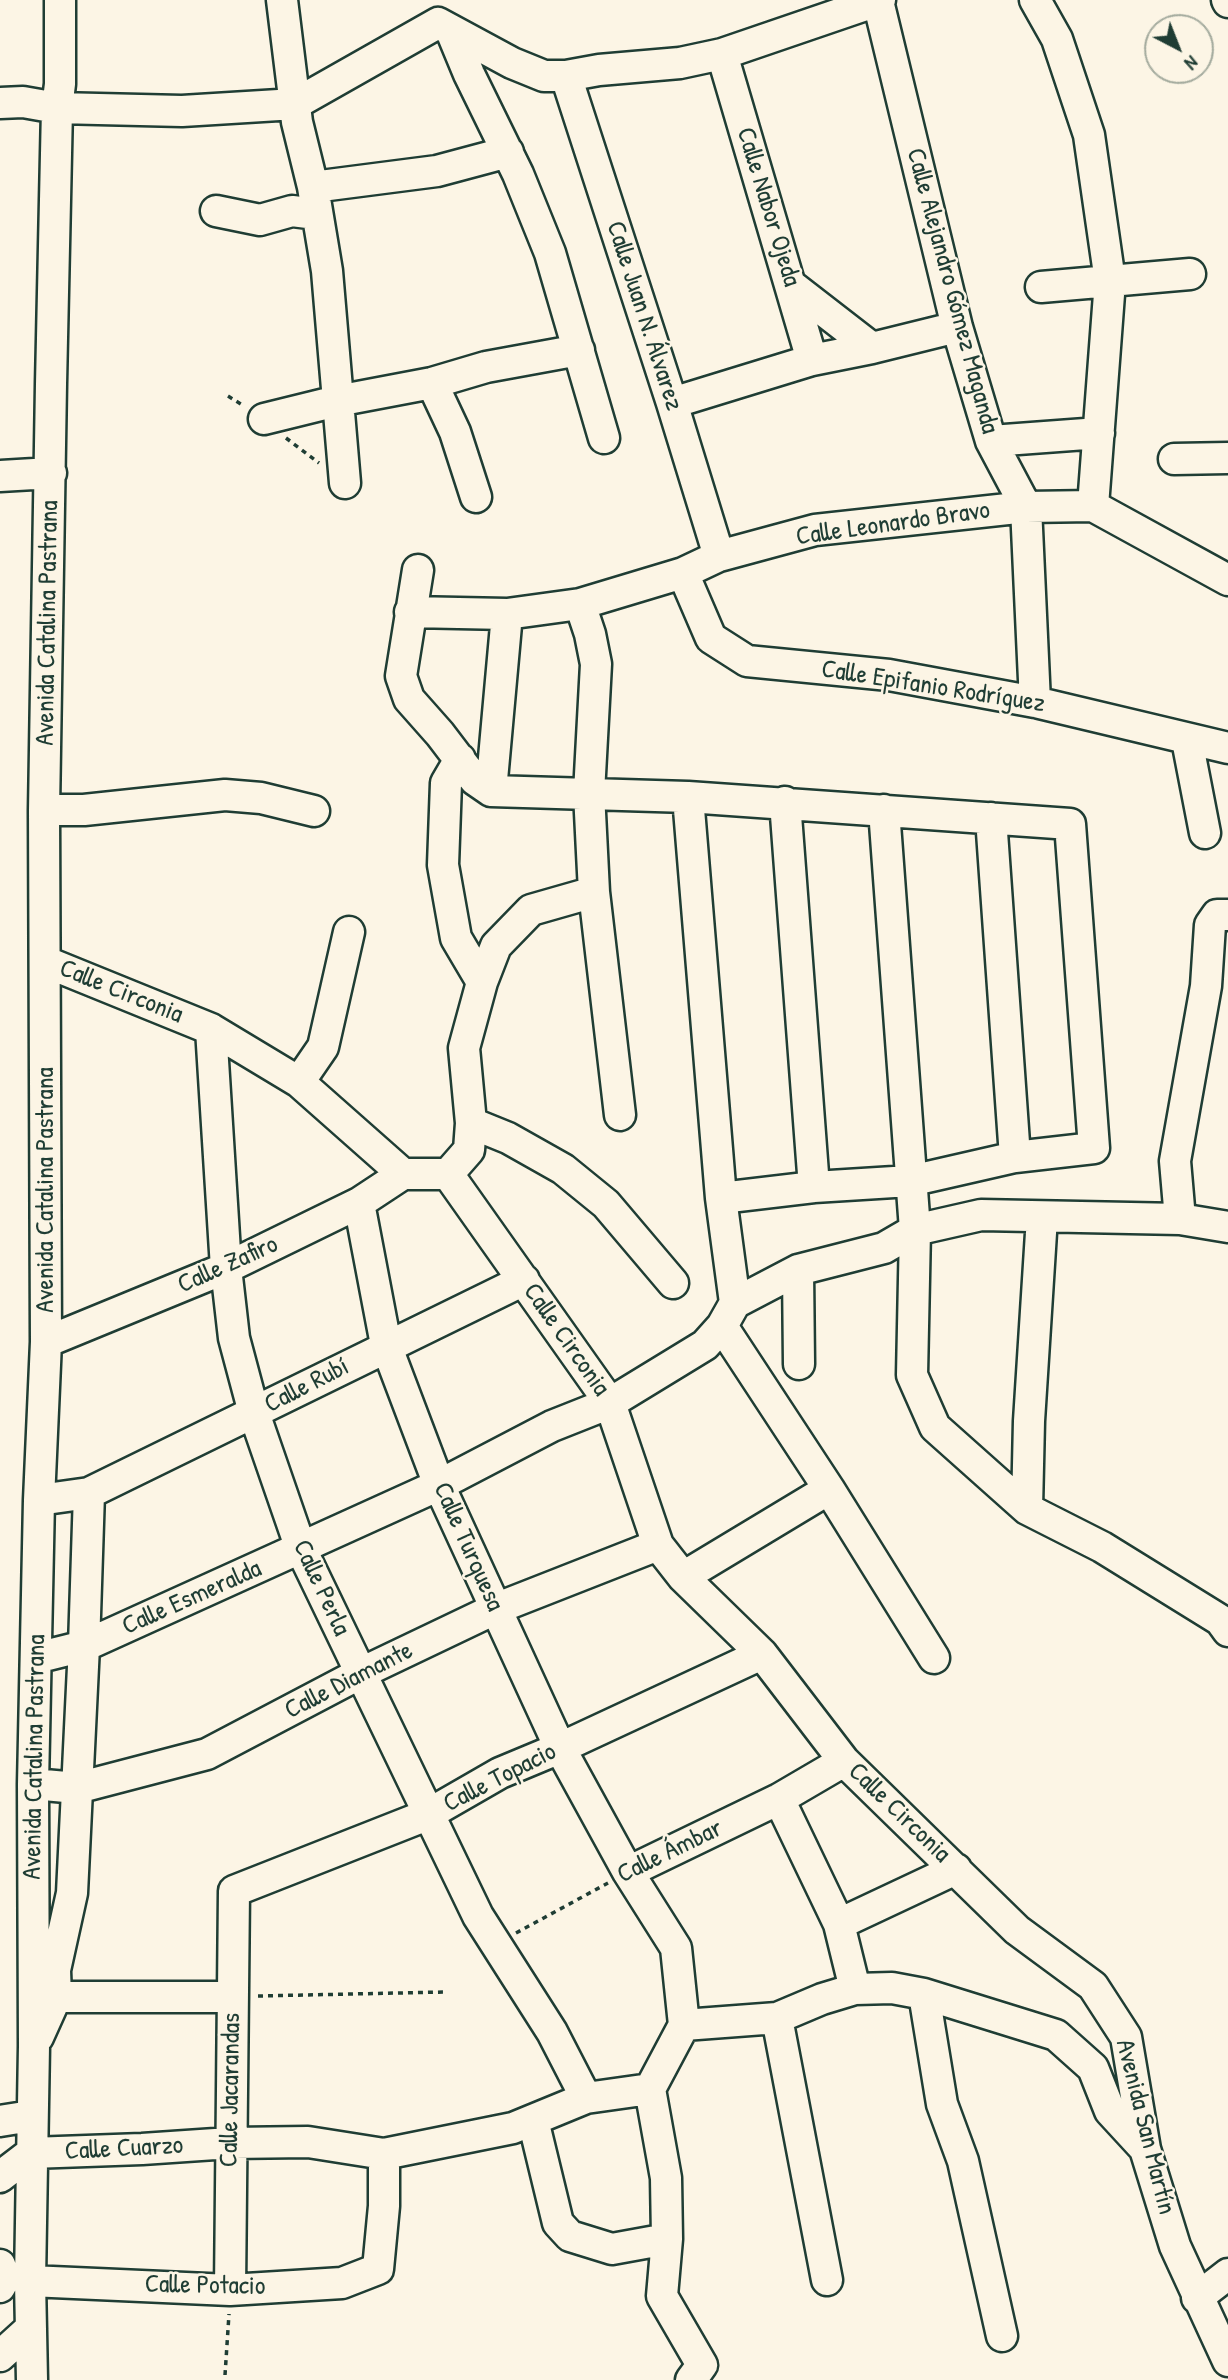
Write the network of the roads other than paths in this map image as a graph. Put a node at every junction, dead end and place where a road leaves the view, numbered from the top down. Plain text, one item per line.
1 (60, 0) edge
2 (282, 0) edge
3 (1035, 0) edge
4 (879, 1) edge
5 (442, 19) edge
6 (722, 54) junction
7 (566, 76) junction
8 (0, 103) edge
9 (295, 104) junction
10 (57, 108) junction
11 (508, 152) junction
12 (314, 200) junction
13 (216, 211) dead end
14 (1191, 274) dead end
15 (1110, 281) junction
16 (792, 286) junction
17 (1041, 287) dead end
18 (957, 327) junction
19 (872, 348) junction
20 (579, 350) junction
21 (812, 359) junction
22 (432, 383) junction
23 (337, 401) junction
24 (672, 403) junction
25 (264, 419) dead end
26 (1099, 433) junction
27 (604, 438) dead end
28 (991, 441) junction
29 (1228, 458) edge
30 (1174, 459) dead end
31 (51, 473) junction
32 (0, 476) edge
33 (345, 483) dead end
34 (476, 497) dead end
35 (1093, 506) junction
36 (1026, 507) junction
37 (719, 556) junction
38 (418, 570) dead end
39 (683, 573) junction
40 (1228, 580) edge
41 (580, 604) junction
42 (410, 612) junction
43 (508, 614) junction
44 (1035, 702) junction
45 (1187, 740) junction
46 (1228, 748) edge
47 (460, 759) junction
48 (491, 791) junction
49 (589, 793) junction
50 (688, 797) junction
51 (785, 802) junction
52 (44, 810) junction
53 (884, 810) junction
54 (314, 811) dead end
55 (991, 818) junction
56 (1205, 833) dead end
57 (594, 892) junction
58 (1228, 915) edge
59 (349, 932) dead end
60 (46, 962) junction
61 (482, 982) junction
62 (211, 1030) junction
63 (299, 1082) junction
64 (620, 1115) dead end
65 (471, 1123) junction
66 (1015, 1157) junction
67 (403, 1174) junction
68 (448, 1174) junction
69 (910, 1181) junction
70 (814, 1187) junction
71 (721, 1198) junction
72 (359, 1203) junction
73 (1042, 1217) junction
74 (1180, 1219) junction
75 (1228, 1227) edge
76 (915, 1230) junction
77 (226, 1268) junction
78 (798, 1270) junction
79 (524, 1280) junction
80 (673, 1283) dead end
81 (728, 1314) junction
82 (46, 1342) junction
83 (386, 1346) junction
84 (799, 1364) dead end
85 (610, 1403) junction
86 (254, 1413) junction
87 (439, 1485) junction
88 (830, 1489) junction
89 (89, 1493) junction
90 (39, 1500) junction
91 (1027, 1509) junction
92 (658, 1545) junction
93 (301, 1549) junction
94 (682, 1577) junction
95 (495, 1609) junction
96 (1228, 1631) edge
97 (85, 1646) junction
98 (762, 1654) junction
99 (36, 1658) junction
100 (934, 1658) dead end
101 (361, 1673) junction
102 (560, 1748) junction
103 (844, 1761) junction
104 (33, 1784) junction
105 (77, 1788) junction
106 (779, 1799) junction
107 (427, 1815) junction
108 (956, 1869) junction
109 (628, 1872) junction
110 (234, 1891) joint
111 (839, 1924) junction
112 (855, 1989) junction
113 (924, 1994) junction
114 (56, 1997) junction
115 (232, 1997) junction
116 (777, 2018) junction
117 (684, 2025) junction
118 (34, 2046) junction
119 (650, 2089) junction
120 (586, 2098) junction
121 (31, 2116) junction
122 (533, 2120) junction
123 (0, 2121) edge
124 (230, 2143) junction
125 (1145, 2149) junction
126 (31, 2153) junction
127 (384, 2154) junction
128 (0, 2176) edge
129 (667, 2239) junction
130 (0, 2265) edge
131 (1228, 2274) edge
132 (827, 2280) dead end
133 (30, 2281) junction
134 (0, 2287) edge
135 (230, 2290) junction
136 (1197, 2298) junction
137 (31, 2328) junction
138 (1002, 2336) dead end
139 (0, 2356) edge
140 (1228, 2361) edge
141 (701, 2375) edge
142 (32, 2380) edge

1 - 10 street, Avenida Catalina Pastrana
2 - 9 street
3 - 15 street
4 - 6 street
4 - 18 street, Calle Alejandro Gómez Maganda
5 - 7 street
5 - 9 street
5 - 11 street
6 - 7 street
6 - 16 street, Calle Nabor Ojeda
7 - 24 street, Calle Juan N. Álvarez
8 - 10 street
9 - 10 street
9 - 12 street
10 - 31 street, Avenida Catalina Pastrana
11 - 12 street
11 - 20 street
12 - 13 street
12 - 23 street
14 - 15 street
15 - 17 street
15 - 26 street
16 - 19 street
16 - 21 street, Calle Nabor Ojeda
18 - 19 street
18 - 28 street, Calle Alejandro Gómez Maganda
19 - 21 street
20 - 22 street
20 - 27 street
21 - 24 street
22 - 23 street
22 - 34 street
23 - 25 street
23 - 33 street
24 - 37 street, Calle Juan N. Álvarez
26 - 28 street
26 - 35 street
28 - 36 street, Calle Alejandro Gómez Maganda
29 - 30 street
31 - 32 street
31 - 52 street, Avenida Catalina Pastrana
35 - 36 street, Calle Leonardo Bravo
35 - 40 street
36 - 37 street, Calle Leonardo Bravo
36 - 44 street, Calle Alejandro Gómez Maganda
37 - 39 street, Calle Leonardo Bravo
38 - 42 street
39 - 41 street, Calle Leonardo Bravo
39 - 44 street, Calle Epifanio Rodríguez
41 - 43 street, Calle Leonardo Bravo
41 - 49 street
42 - 43 street, Calle Leonardo Bravo
42 - 47 street
43 - 48 street
44 - 45 street, Calle Epifanio Rodríguez
45 - 46 street, Calle Epifanio Rodríguez
45 - 56 street
47 - 48 street
47 - 61 street
48 - 49 street
49 - 50 street
49 - 57 street
50 - 51 street
50 - 71 street
51 - 53 street
51 - 70 street
52 - 54 street
52 - 60 street, Avenida Catalina Pastrana
53 - 55 street
53 - 69 street
55 - 66 street
55 - 66 street
57 - 61 street
57 - 64 street
58 - 74 street
59 - 63 street
60 - 62 street, Calle Circonia
60 - 82 street, Avenida Catalina Pastrana
61 - 65 street
62 - 63 street, Calle Circonia
62 - 77 street, Calle Perla
63 - 67 street, Calle Circonia
65 - 68 street
65 - 80 street
66 - 69 street
67 - 68 street
67 - 72 street, Calle Zafiro
68 - 79 street, Calle Circonia
69 - 70 street
69 - 76 street
70 - 71 street
71 - 81 street
72 - 77 street, Calle Zafiro
72 - 83 street, Calle Turquesa
73 - 74 street, Calle Esmeralda
73 - 76 street, Calle Esmeralda
73 - 91 street
74 - 75 street, Calle Esmeralda
76 - 78 street, Calle Esmeralda
76 - 91 street
77 - 82 street, Calle Zafiro
77 - 86 street, Calle Perla
78 - 81 street, Calle Esmeralda
78 - 84 street
79 - 83 street, Calle Rubí
79 - 85 street, Calle Circonia
81 - 85 street, Calle Esmeralda
81 - 88 street
82 - 90 street, Avenida Catalina Pastrana
83 - 86 street, Calle Rubí
83 - 87 street, Calle Turquesa
85 - 87 street, Calle Esmeralda
85 - 92 street, Calle Circonia
86 - 89 street, Calle Rubí
86 - 93 street, Calle Perla
87 - 93 street, Calle Esmeralda
87 - 95 street, Calle Turquesa
88 - 94 street
88 - 100 street
89 - 90 street, Calle Rubí
89 - 97 street
90 - 99 street, Avenida Catalina Pastrana
91 - 96 street
92 - 94 street, Calle Circonia
92 - 95 street, Calle Diamante
93 - 97 street, Calle Esmeralda
93 - 101 street, Calle Perla
94 - 98 street, Calle Circonia
95 - 101 street, Calle Diamante
95 - 102 street, Calle Turquesa
97 - 99 street, Calle Esmeralda
97 - 105 street
98 - 102 street, Calle Topacio
98 - 103 street, Calle Circonia
99 - 104 street, Avenida Catalina Pastrana
101 - 105 street, Calle Diamante
101 - 107 street, Calle Perla
102 - 107 street, Calle Topacio
102 - 109 street, Calle Turquesa
103 - 106 street, Calle Ámbar
103 - 108 street, Calle Circonia
104 - 105 street, Calle Diamante
104 - 118 street, Avenida Catalina Pastrana
105 - 114 street
106 - 109 street, Calle Ámbar
106 - 111 street
107 - 110 street, Calle Topacio
107 - 120 street, Calle Perla
108 - 111 street
108 - 125 street, Avenida San Martín
109 - 117 street, Calle Turquesa
110 - 115 street, Calle Jacarandas
111 - 112 street
112 - 113 street
112 - 116 street
113 - 125 street
113 - 138 street
114 - 115 street
114 - 118 street
115 - 124 street, Calle Jacarandas
116 - 117 street
116 - 132 street
117 - 119 street
118 - 121 street, Avenida Catalina Pastrana
119 - 120 street
119 - 129 street
120 - 122 street
121 - 123 street
121 - 126 street, Avenida Catalina Pastrana
122 - 127 street
122 - 129 street
124 - 126 street, Calle Cuarzo
124 - 127 street, Calle Cuarzo
124 - 135 street, Calle Jacarandas
125 - 136 street, Avenida San Martín
126 - 128 street
126 - 133 street, Avenida Catalina Pastrana
127 - 135 street, Calle Potacio
129 - 141 street
130 - 134 street
131 - 136 street
133 - 135 street, Calle Potacio
133 - 137 street, Avenida Catalina Pastrana
136 - 140 street, Avenida San Martín
137 - 139 street
137 - 142 street, Avenida Catalina Pastrana

